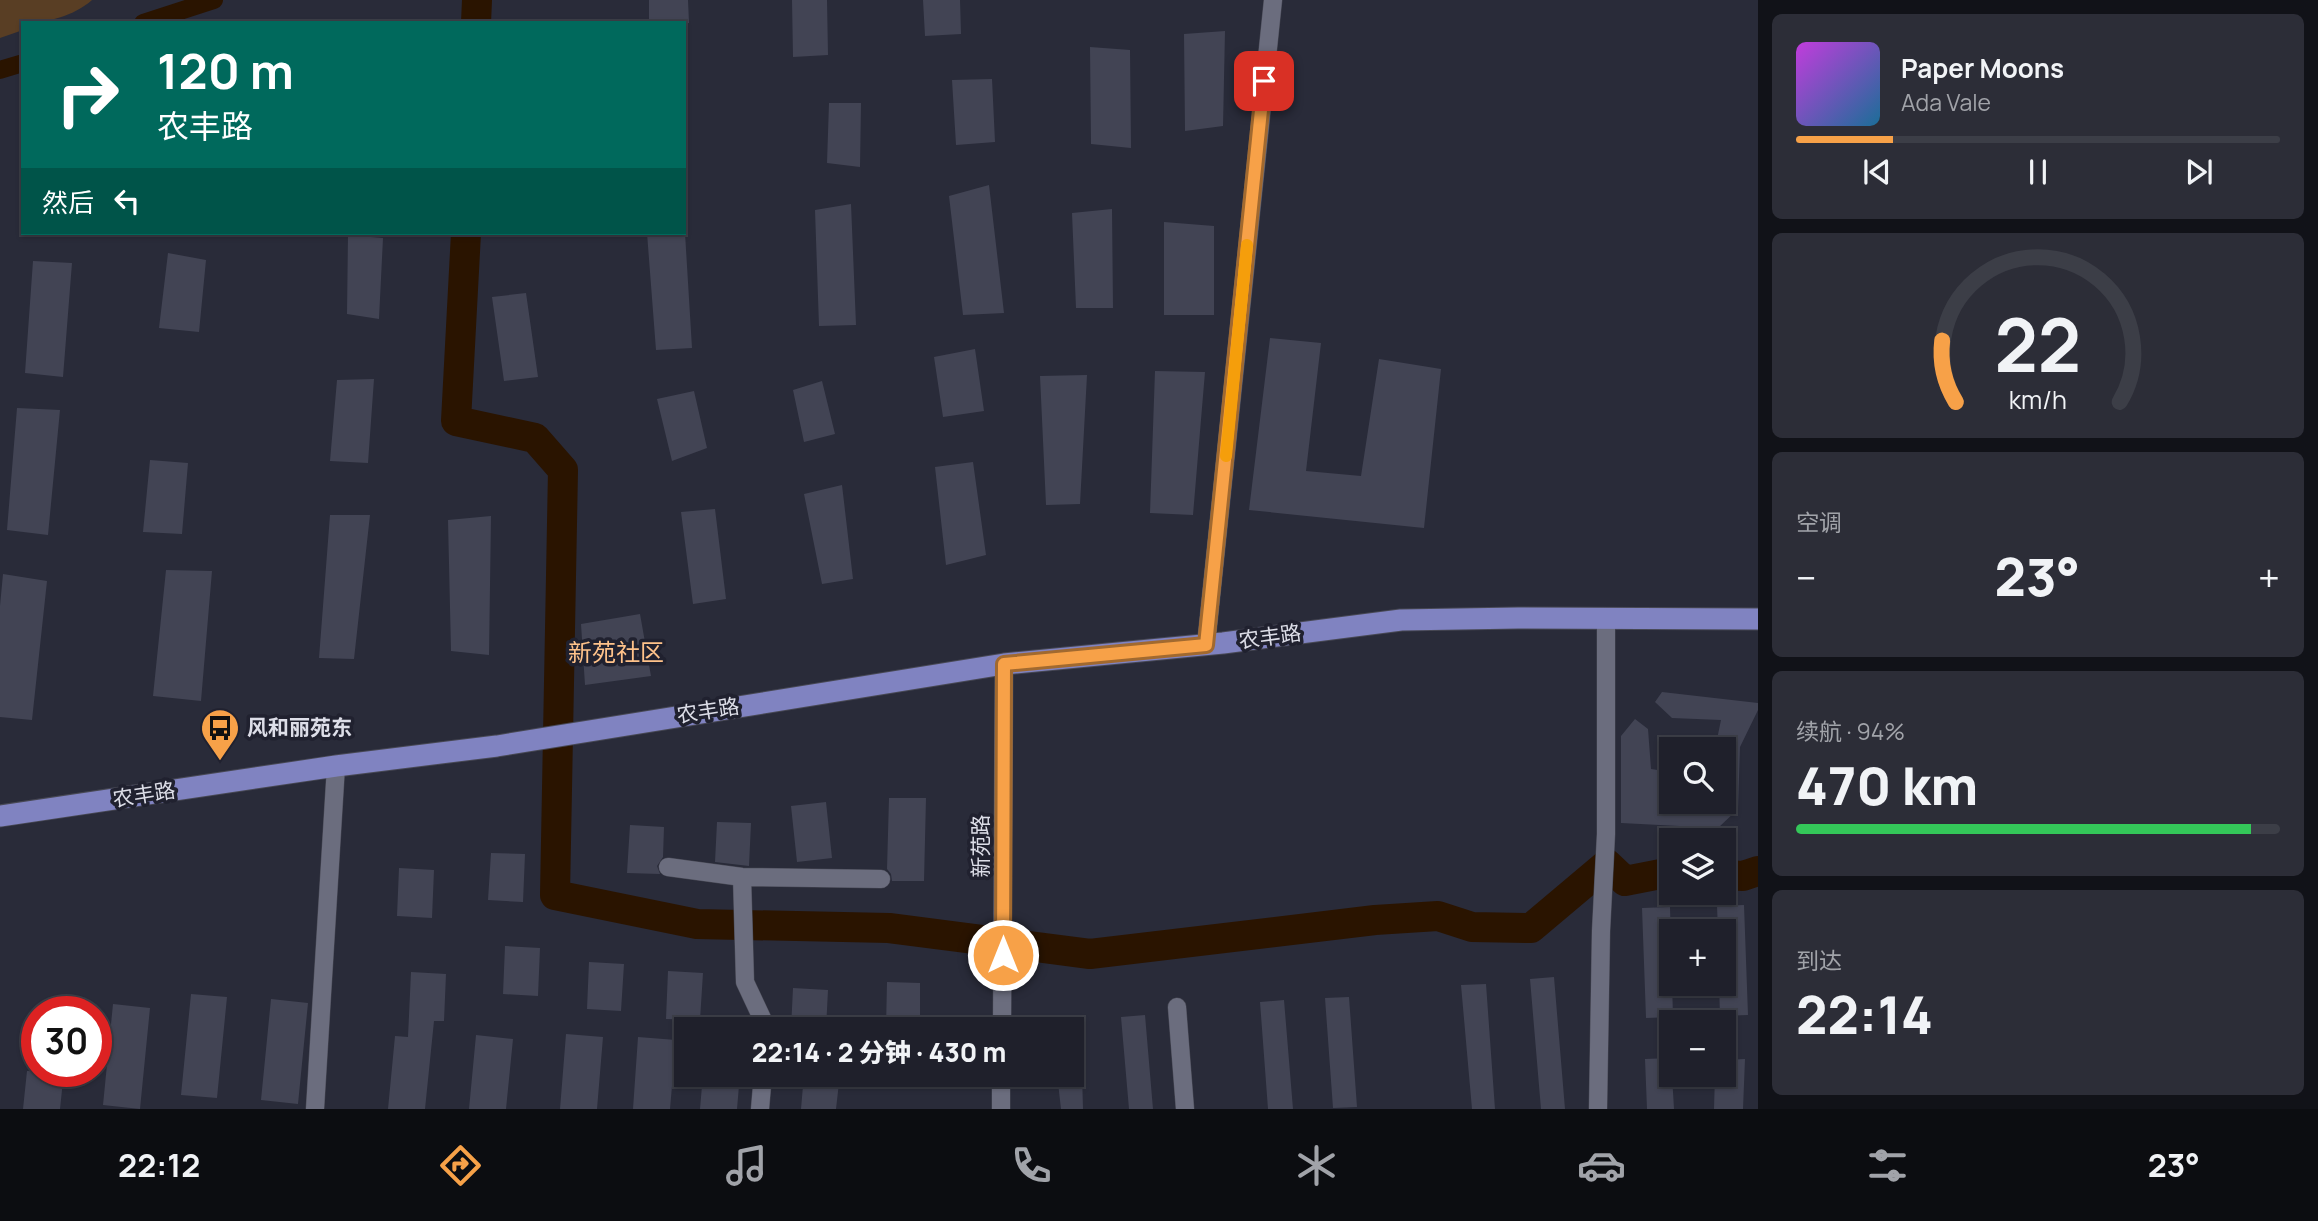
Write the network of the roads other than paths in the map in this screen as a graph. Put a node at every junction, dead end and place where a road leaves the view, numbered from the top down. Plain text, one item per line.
1 (1273, 0) edge
2 (1606, 618) junction
3 (1758, 619) edge
4 (1206, 645) junction
5 (1004, 664) junction
6 (336, 766) junction
7 (0, 816) edge
8 (668, 867) dead end
9 (742, 877) junction
10 (881, 879) dead end
11 (1177, 1007) dead end
12 (761, 1017) edge
13 (1002, 1017) edge
14 (763, 1087) edge
15 (1001, 1087) edge
16 (315, 1109) edge
17 (761, 1109) edge
18 (1001, 1109) edge
19 (1185, 1109) edge
20 (1598, 1109) edge

1 - 4 street
2 - 3 main road, 农丰路
2 - 4 main road, 农丰路
2 - 20 street
4 - 5 main road, 农丰路
5 - 6 main road, 农丰路
5 - 13 street, 新苑路
6 - 7 main road, 农丰路
6 - 16 street
8 - 9 street
9 - 10 street
9 - 12 street
11 - 19 street
14 - 17 street
15 - 18 street

